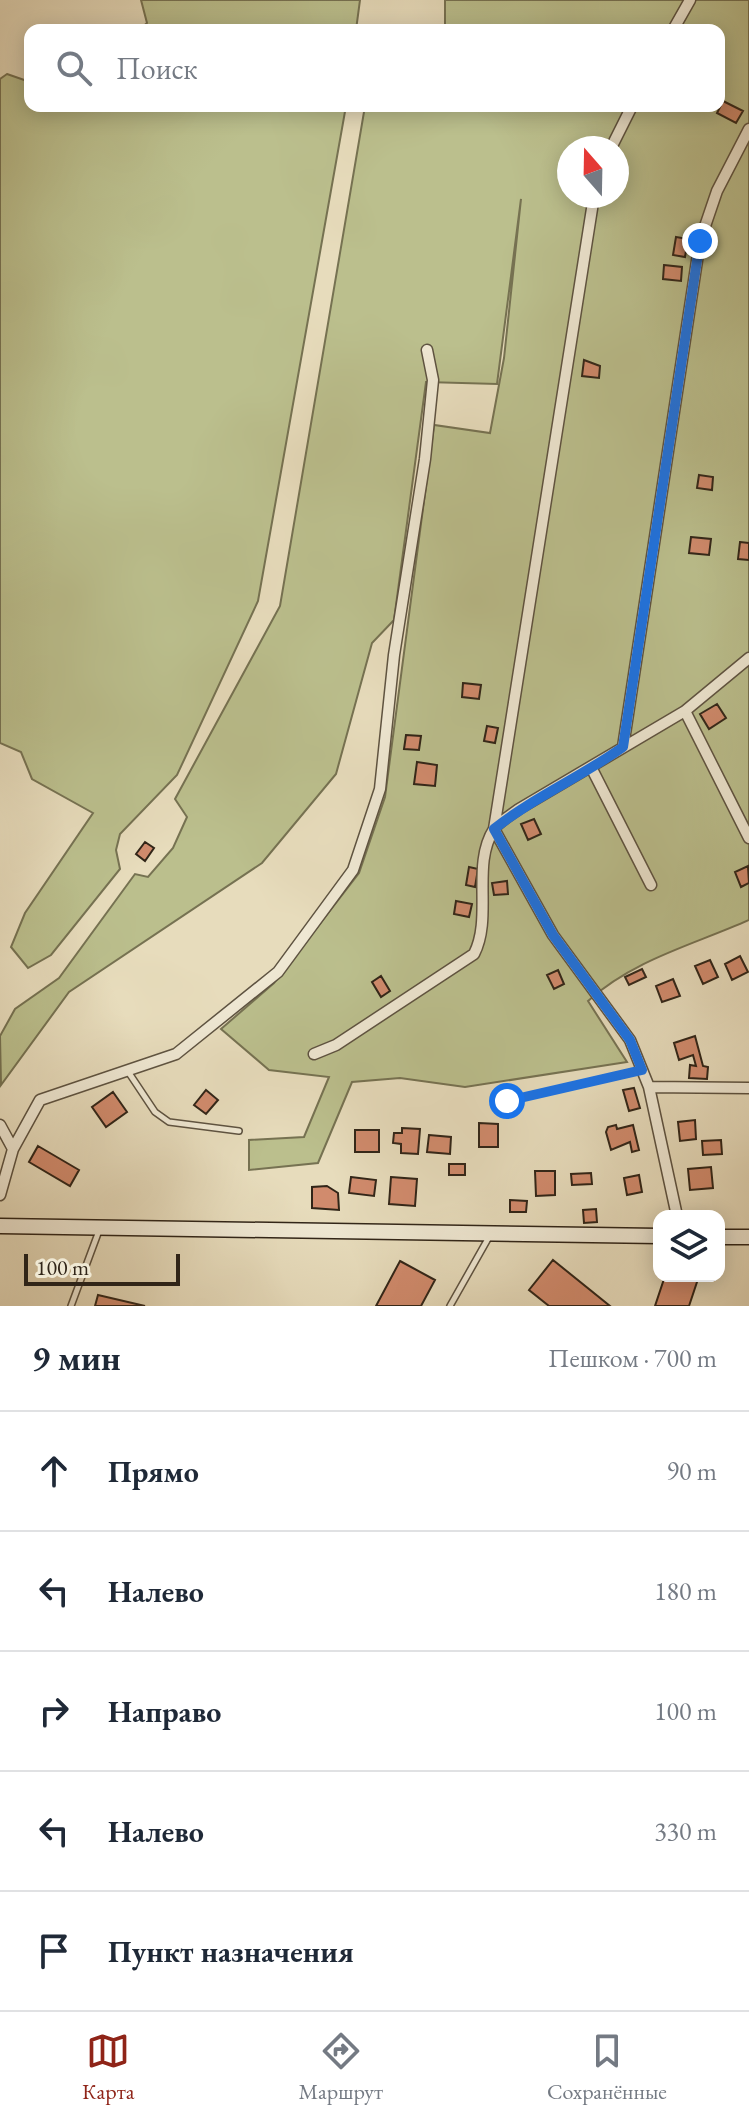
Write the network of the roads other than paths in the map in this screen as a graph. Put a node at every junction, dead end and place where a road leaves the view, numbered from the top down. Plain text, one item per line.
1 (690, 0) edge
2 (676, 24) edge
3 (629, 112) edge
4 (749, 129) edge
5 (617, 136) edge
6 (592, 208) edge
7 (427, 350) dead end
8 (749, 658) edge
9 (685, 711) junction
10 (623, 747) junction
11 (592, 769) junction
12 (494, 829) junction
13 (749, 838) edge
14 (651, 885) dead end
15 (314, 1054) dead end
16 (642, 1070) junction
17 (129, 1073) junction
18 (649, 1087) junction
19 (749, 1088) edge
20 (507, 1101) dead end
21 (0, 1125) edge
22 (239, 1131) dead end
23 (13, 1149) junction
24 (0, 1195) edge
25 (676, 1210) edge
26 (0, 1226) edge
27 (100, 1227) junction
28 (492, 1233) junction
29 (653, 1236) edge
30 (725, 1237) edge
31 (749, 1237) edge
32 (71, 1306) edge
33 (450, 1306) edge

1 - 2 street
3 - 5 street
4 - 10 street
6 - 12 street
7 - 17 street
8 - 9 street
9 - 10 street
9 - 13 street
10 - 11 street
11 - 12 street
11 - 14 street
12 - 15 street
12 - 16 street
16 - 18 street
16 - 20 lane
17 - 22 lane
17 - 23 street
18 - 19 street
18 - 25 street
21 - 23 street
23 - 24 street
26 - 27 street
27 - 28 street
27 - 32 lane
28 - 29 street
28 - 33 lane
30 - 31 street

